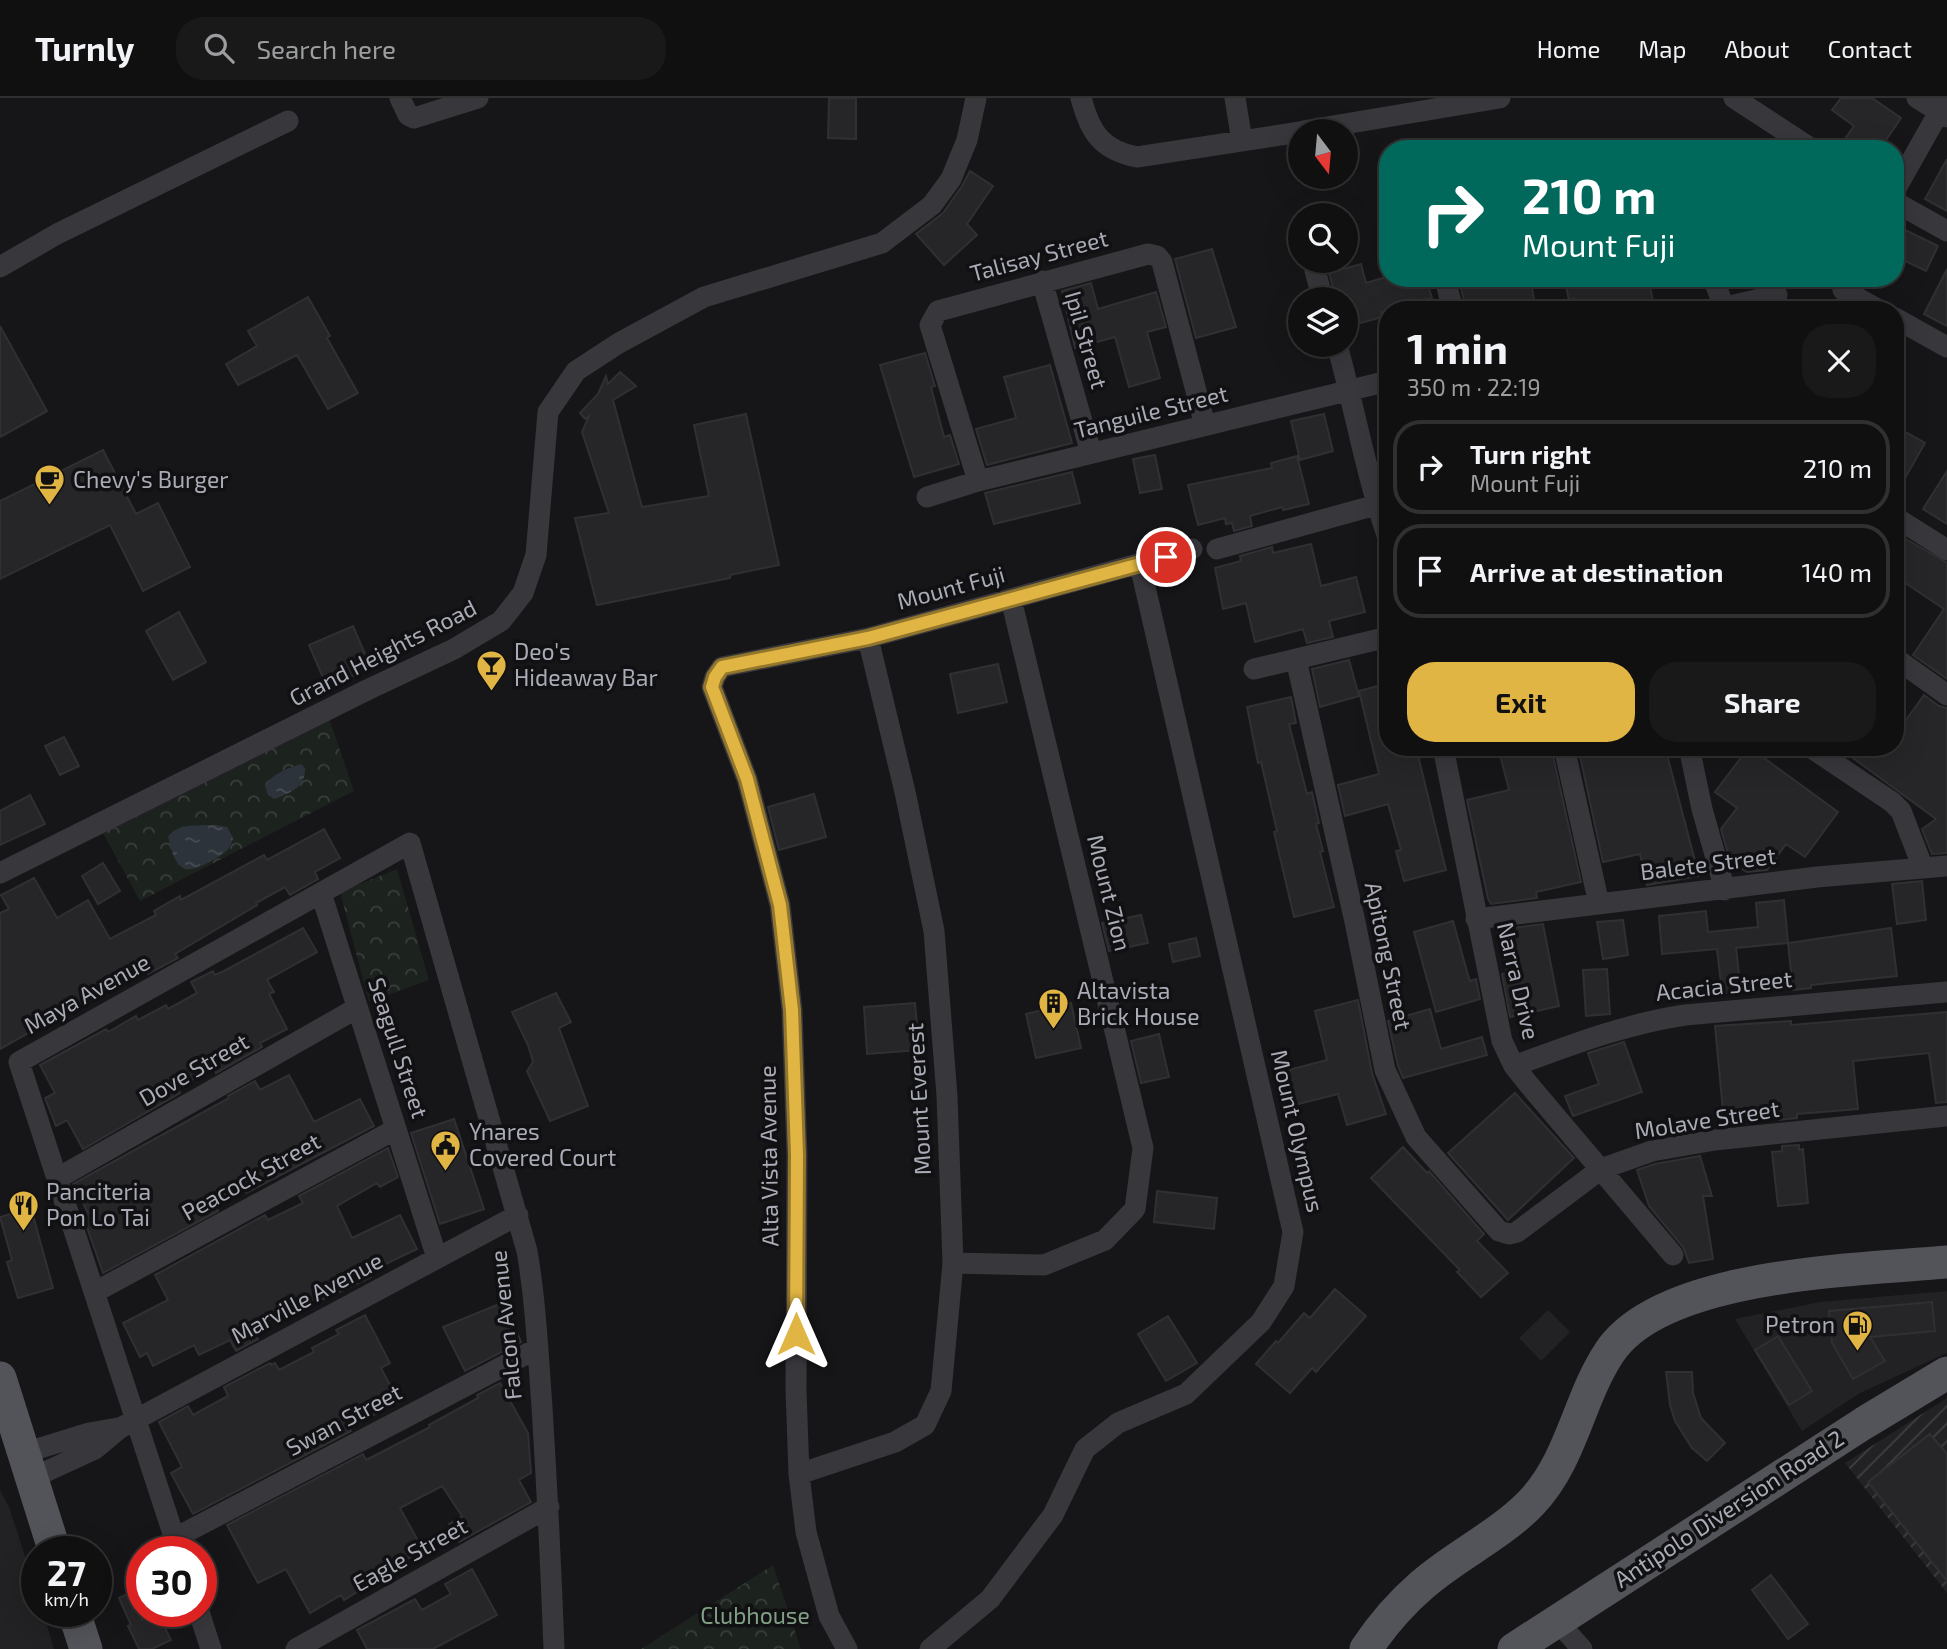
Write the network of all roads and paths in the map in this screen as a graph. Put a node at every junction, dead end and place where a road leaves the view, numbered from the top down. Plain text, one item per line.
1 (400, 98) edge
2 (478, 98) edge
3 (976, 98) edge
4 (1081, 98) edge
5 (1235, 98) edge
6 (1500, 98) edge
7 (1734, 98) edge
8 (1917, 98) edge
9 (1944, 109) edge
10 (288, 121) dead end
11 (1358, 122) edge
12 (1288, 134) edge
13 (1798, 140) edge
14 (1242, 141) junction
15 (1904, 175) edge
16 (1904, 207) edge
17 (1947, 230) edge
18 (0, 267) edge
19 (1042, 281) junction
20 (1844, 287) edge
21 (1777, 295) dead end
22 (1752, 301) edge
23 (1864, 301) edge
24 (1904, 323) edge
25 (1947, 347) edge
26 (1340, 357) edge
27 (1379, 384) edge
28 (1350, 390) junction
29 (1205, 425) junction
30 (1091, 453) junction
31 (978, 481) junction
32 (1379, 492) edge
33 (927, 497) dead end
34 (1379, 504) edge
35 (1904, 523) edge
36 (1192, 549) dead end
37 (1217, 549) dead end
38 (1947, 550) edge
39 (1140, 565) junction
40 (1011, 599) junction
41 (868, 638) junction
42 (1379, 639) edge
43 (1296, 659) junction
44 (1904, 664) edge
45 (722, 667) joint
46 (1254, 669) dead end
47 (1947, 695) edge
48 (1445, 756) edge
49 (1566, 756) edge
50 (1691, 756) edge
51 (1823, 756) edge
52 (410, 843) joint
53 (1947, 866) edge
54 (1923, 867) junction
55 (0, 873) edge
56 (1725, 890) junction
57 (321, 893) junction
58 (1599, 904) junction
59 (1476, 919) junction
60 (1947, 992) edge
61 (357, 1008) junction
62 (1514, 1066) junction
63 (1947, 1116) edge
64 (396, 1129) junction
65 (1601, 1169) junction
66 (58, 1178) junction
67 (518, 1215) junction
68 (1499, 1231) joint
69 (1673, 1255) dead end
70 (437, 1258) junction
71 (1947, 1262) edge
72 (953, 1263) junction
73 (95, 1292) junction
74 (538, 1348) junction
75 (1947, 1373) edge
76 (0, 1378) edge
77 (128, 1423) junction
78 (28, 1465) junction
79 (799, 1474) junction
80 (549, 1507) junction
81 (50, 1536) edge
82 (173, 1536) edge
83 (193, 1536) edge
84 (1556, 1620) junction
85 (79, 1627) edge
86 (204, 1627) edge
87 (86, 1649) edge
88 (211, 1649) edge
89 (296, 1649) edge
90 (554, 1649) edge
91 (847, 1649) edge
92 (930, 1649) edge
93 (1366, 1649) edge
94 (1514, 1649) edge
95 (1582, 1649) edge

1 - 2 street
3 - 55 street, Grand Heights Road
4 - 14 street
5 - 14 street
6 - 11 street
7 - 13 street
8 - 9 street
9 - 15 street
10 - 18 street
12 - 14 street
16 - 17 street
19 - 29 street, Talisay Street
19 - 30 street, Ipil Street
19 - 31 street, Talisay Street
20 - 23 street
21 - 22 street
24 - 25 street
26 - 28 street
27 - 28 street, Tanguile Street
28 - 29 street, Tanguile Street
28 - 32 street
29 - 30 street, Tanguile Street
30 - 31 street, Tanguile Street
31 - 33 street, Tanguile Street
34 - 37 street
35 - 38 street
36 - 39 street, Mount Fuji
39 - 40 street, Mount Fuji
39 - 92 street, Mount Olympus
40 - 41 street, Mount Fuji
40 - 72 street, Mount Zion
41 - 45 street, Mount Fuji
41 - 72 street, Mount Everest
42 - 43 street
43 - 46 street
43 - 68 street, Apitong Street
44 - 47 street
45 - 79 street, Alta Vista Avenue
48 - 59 street, Narra Drive
49 - 58 street
50 - 56 street
51 - 54 street
52 - 57 street, Maya Avenue
52 - 67 street, Falcon Avenue
53 - 54 street, Balete Street
54 - 56 street, Balete Street
56 - 58 street, Balete Street
57 - 61 street, Seagull Street
57 - 66 street, Maya Avenue
58 - 59 street, Balete Street
59 - 62 street, Narra Drive
60 - 62 street, Acacia Street
61 - 64 street, Seagull Street
61 - 66 street, Dove Street
62 - 65 street, Narra Drive
63 - 65 street, Molave Street
64 - 70 street, Seagull Street
64 - 73 street, Peacock Street
65 - 68 street, Molave Street
65 - 69 street, Narra Drive
66 - 73 street, Maya Avenue
67 - 70 street, Marville Avenue
67 - 74 street, Falcon Avenue
70 - 77 street, Marville Avenue
71 - 93 main road
72 - 79 street, Mount Everest
73 - 77 street, Maya Avenue
74 - 80 street, Falcon Avenue
74 - 83 street, Swan Street
75 - 84 main road, Antipolo Diversion Road 2
76 - 78 main road
77 - 78 street, Marville Avenue
77 - 82 street, Maya Avenue
78 - 81 main road
79 - 91 street, Alta Vista Avenue
80 - 89 street, Eagle Street
80 - 90 street, Falcon Avenue
84 - 94 main road, Antipolo Diversion Road 2
84 - 95 street
85 - 87 main road
86 - 88 street

